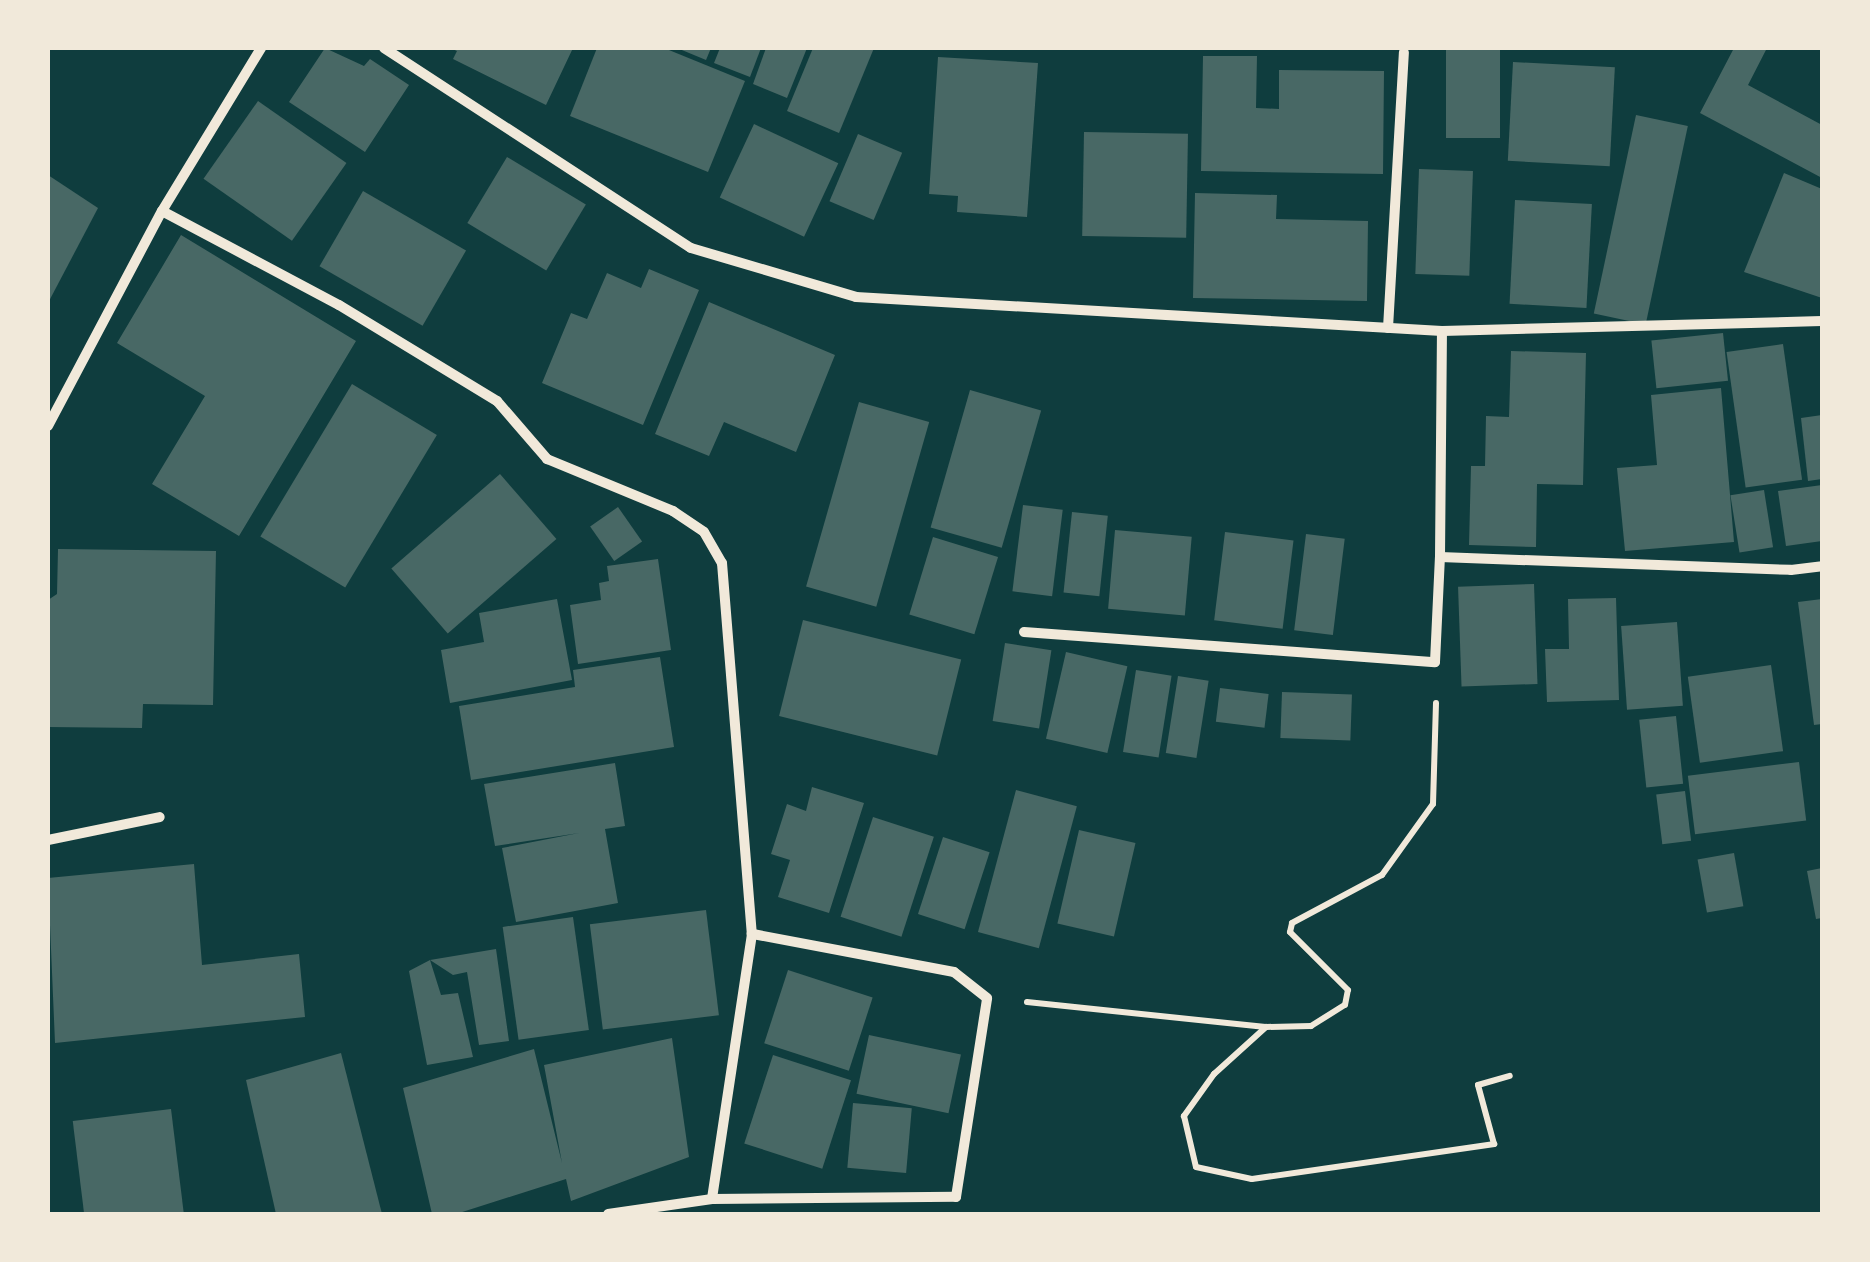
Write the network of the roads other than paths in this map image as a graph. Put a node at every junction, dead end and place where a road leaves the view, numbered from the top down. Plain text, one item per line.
1 (261, 48) edge
2 (384, 48) edge
3 (1404, 52) dead end
4 (162, 211) junction
5 (1822, 322) edge
6 (1388, 328) junction
7 (1442, 331) junction
8 (48, 426) edge
9 (1440, 557) junction
10 (1822, 566) edge
11 (1024, 632) dead end
12 (160, 818) dead end
13 (48, 840) edge
14 (752, 934) junction
15 (712, 1200) junction
16 (608, 1214) edge

1 - 4 street
2 - 6 street
3 - 6 street
4 - 8 street
4 - 14 street
5 - 7 street
6 - 7 street
7 - 9 street
9 - 10 street
9 - 11 street
12 - 13 street
14 - 15 street
14 - 15 street
15 - 16 street

